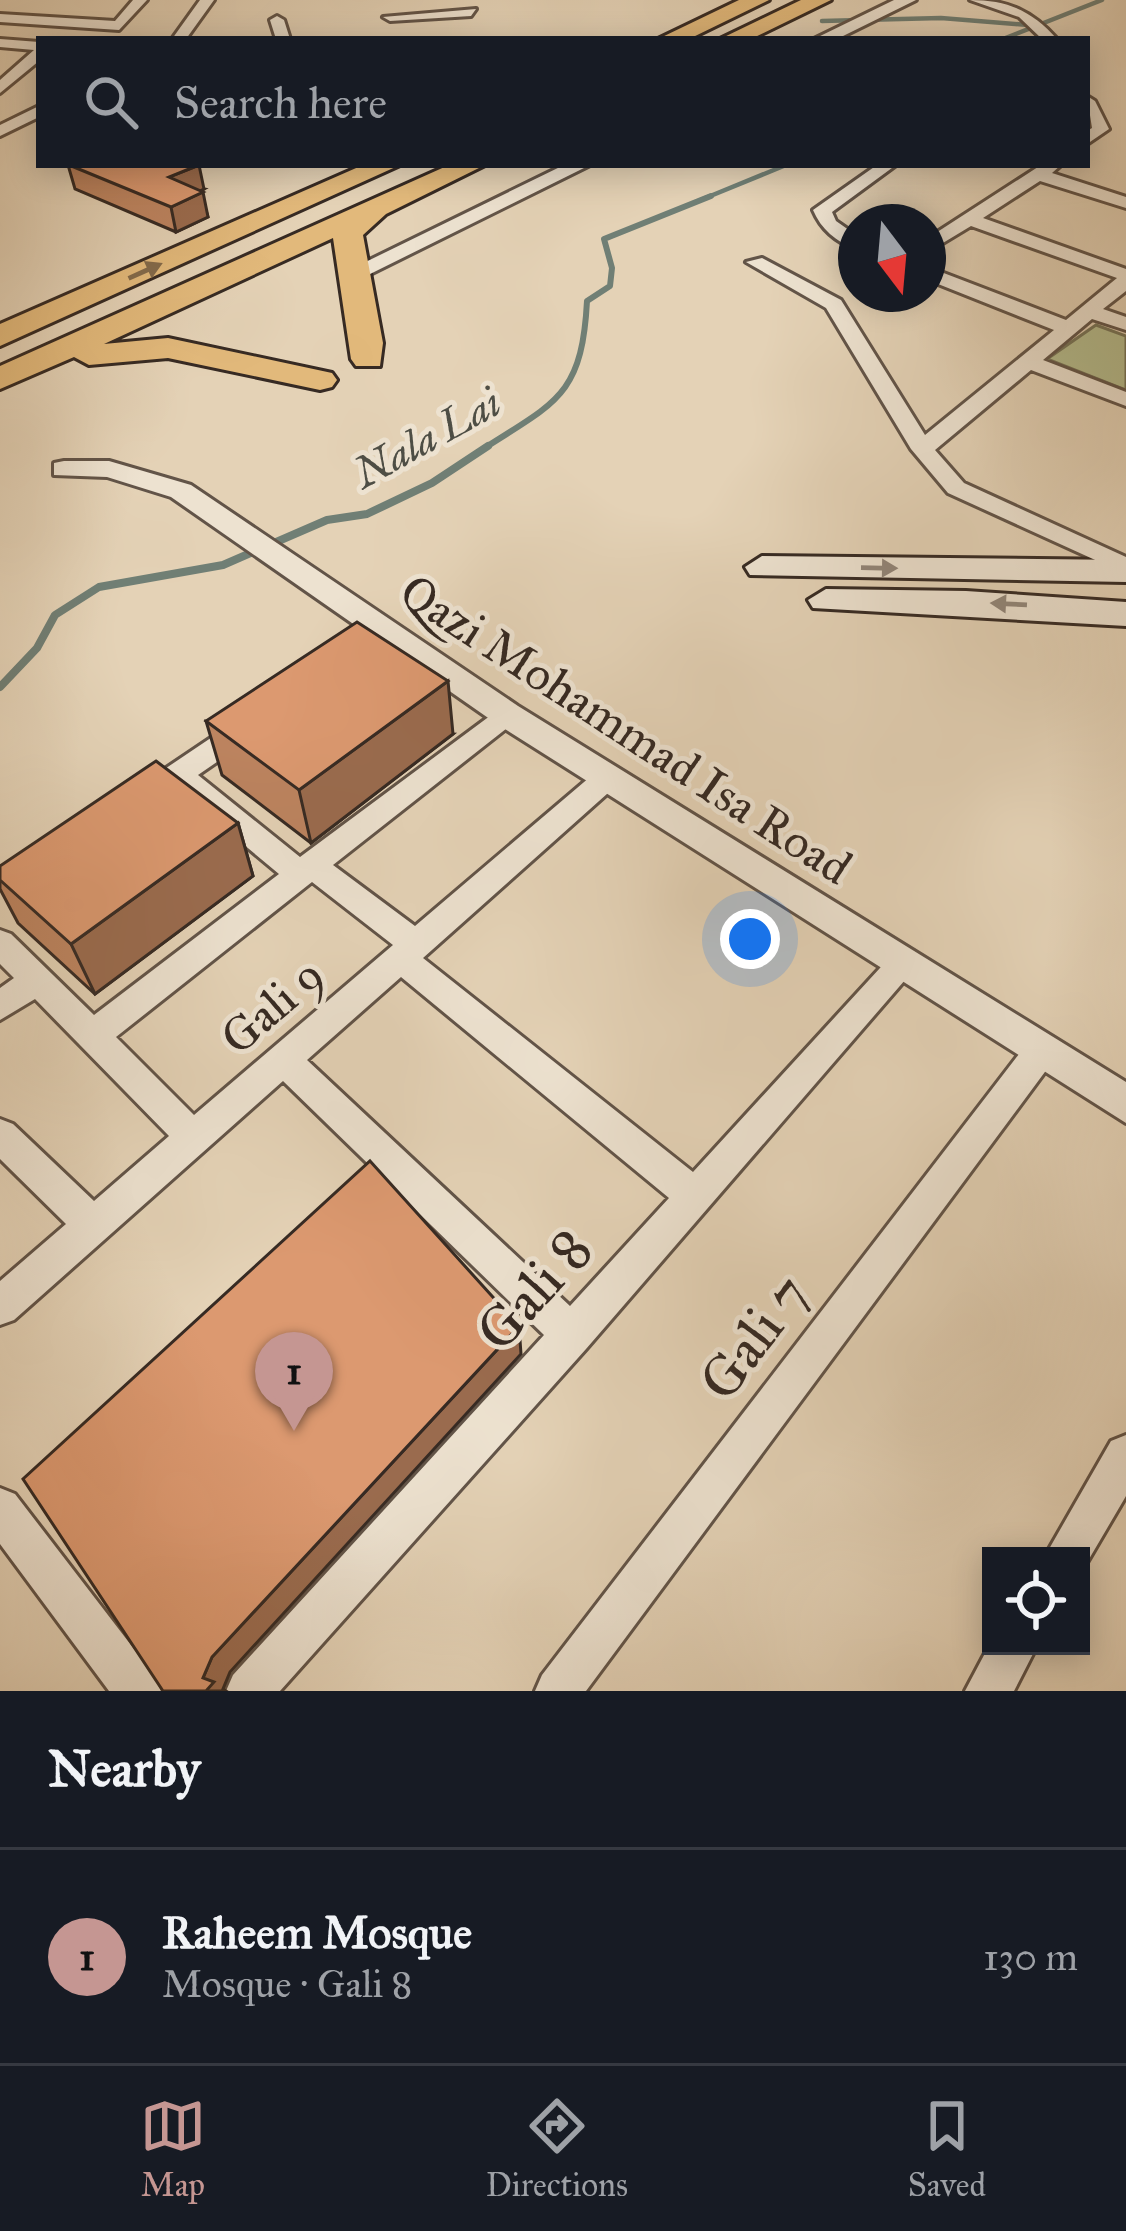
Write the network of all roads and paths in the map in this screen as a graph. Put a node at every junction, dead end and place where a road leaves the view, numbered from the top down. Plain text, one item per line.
1 (140, 0) edge
2 (207, 0) edge
3 (758, 0) edge
4 (788, 0) edge
5 (908, 0) edge
6 (977, 0) edge
7 (816, 2) edge
8 (390, 8) edge
9 (471, 12) dead end
10 (0, 18) edge
11 (277, 20) dead end
12 (1040, 29) edge
13 (830, 35) edge
14 (181, 36) edge
15 (282, 36) edge
16 (677, 36) edge
17 (708, 36) edge
18 (739, 36) edge
19 (758, 36) edge
20 (0, 43) edge
21 (36, 49) edge
22 (36, 52) edge
23 (0, 88) edge
24 (1090, 107) edge
25 (36, 113) edge
26 (7, 128) edge
27 (1090, 137) edge
28 (378, 168) edge
29 (464, 168) edge
30 (574, 168) edge
31 (884, 168) edge
32 (1046, 170) edge
33 (1126, 203) edge
34 (376, 208) junction
35 (970, 220) junction
36 (838, 231) edge
37 (946, 235) edge
38 (101, 262) dead end
39 (755, 262) dead end
40 (352, 274) junction
41 (1126, 278) edge
42 (946, 280) edge
43 (86, 298) junction
44 (1089, 311) junction
45 (1126, 324) edge
46 (1068, 328) junction
47 (0, 335) edge
48 (368, 359) dead end
49 (1027, 361) junction
50 (320, 380) dead end
51 (0, 381) edge
52 (1126, 400) edge
53 (922, 449) junction
54 (64, 469) dead end
55 (762, 567) dead end
56 (1126, 568) edge
57 (1084, 571) junction
58 (826, 600) dead end
59 (1126, 610) edge
60 (271, 710) edge
61 (506, 714) junction
62 (179, 775) junction
63 (607, 778) junction
64 (119, 814) edge
65 (306, 869) junction
66 (0, 944) edge
67 (408, 951) junction
68 (902, 965) junction
69 (36, 980) junction
70 (0, 1006) edge
71 (92, 1036) junction
72 (1041, 1051) junction
73 (285, 1061) junction
74 (1126, 1104) edge
75 (0, 1135) edge
76 (193, 1137) junction
77 (695, 1196) junction
78 (93, 1225) junction
79 (0, 1306) edge
80 (572, 1335) junction
81 (1126, 1456) edge
82 (0, 1509) edge
83 (1072, 1547) edge
84 (1009, 1655) edge
85 (138, 1691) edge
86 (249, 1691) edge
87 (557, 1691) edge
88 (988, 1691) edge

1 - 10 street
2 - 14 street
3 - 16 highway
4 - 17 highway
5 - 13 street
6 - 12 street
7 - 18 highway
7 - 19 highway
8 - 9 street
11 - 15 street
20 - 21 street
22 - 23 street
24 - 27 street
25 - 26 street
43 -> 28 highway
29 - 34 highway
30 - 40 street
31 - 36 street
32 - 33 street
32 - 35 street
34 - 40 highway
34 - 51 highway
35 - 37 street
35 - 41 street
38 - 43 highway
39 - 53 street
40 - 48 highway
41 - 44 street
42 - 46 street
43 - 47 highway
44 - 45 street
44 - 46 street
46 - 49 street
49 - 52 street
49 - 53 street
50 - 51 highway
53 - 56 street
54 - 61 street, Qazi Mohammad Isa Road
55 -> 57 main road
56 - 57 main road
57 - 59 main road
59 -> 58 main road
60 - 62 street
61 - 63 street, Qazi Mohammad Isa Road
61 - 65 street
62 - 64 street
62 - 65 street
63 - 67 street, Gali 9
63 - 68 street, Qazi Mohammad Isa Road
65 - 67 street
65 - 71 street
66 - 69 street
67 - 73 street, Gali 9
67 - 77 street
68 - 72 street, Qazi Mohammad Isa Road
68 - 77 street, Gali 8
69 - 70 street
69 - 71 street
71 - 76 street
72 - 74 street, Qazi Mohammad Isa Road
72 - 87 street, Gali 7
73 - 76 street, Gali 9
73 - 80 street
75 - 78 street
76 - 78 street, Gali 9
77 - 80 street, Gali 8
78 - 79 street, Gali 9
80 - 86 street, Gali 8
81 - 83 street
82 - 85 street
84 - 88 street

